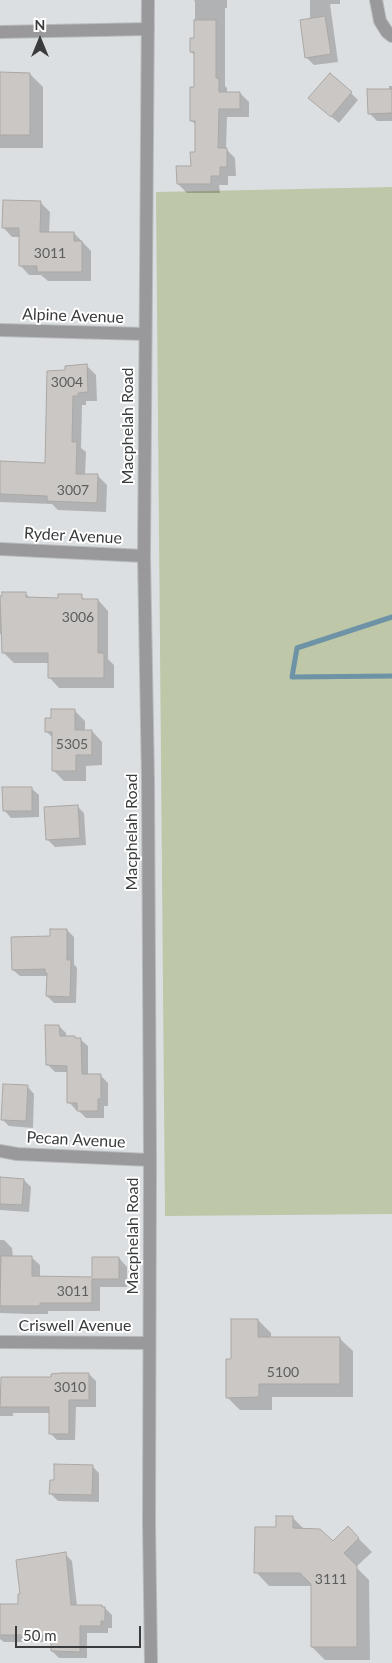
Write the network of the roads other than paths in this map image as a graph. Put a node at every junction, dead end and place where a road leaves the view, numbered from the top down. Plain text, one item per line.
1 (148, 0) edge
2 (376, 0) edge
3 (148, 29) junction
4 (0, 32) edge
5 (392, 36) edge
6 (0, 330) edge
7 (145, 334) junction
8 (0, 549) edge
9 (144, 556) junction
10 (0, 1151) edge
11 (150, 1160) junction
12 (0, 1342) edge
13 (149, 1343) junction
14 (152, 1663) edge

1 - 3 street, Macphelah Road
2 - 5 street
3 - 4 street
3 - 7 street, Macphelah Road
6 - 7 street, Alpine Avenue
7 - 9 street, Macphelah Road
8 - 9 street, Ryder Avenue
9 - 11 street, Macphelah Road
10 - 11 street, Pecan Avenue
11 - 13 street, Macphelah Road
12 - 13 street, Criswell Avenue
13 - 14 street, Macphelah Road

